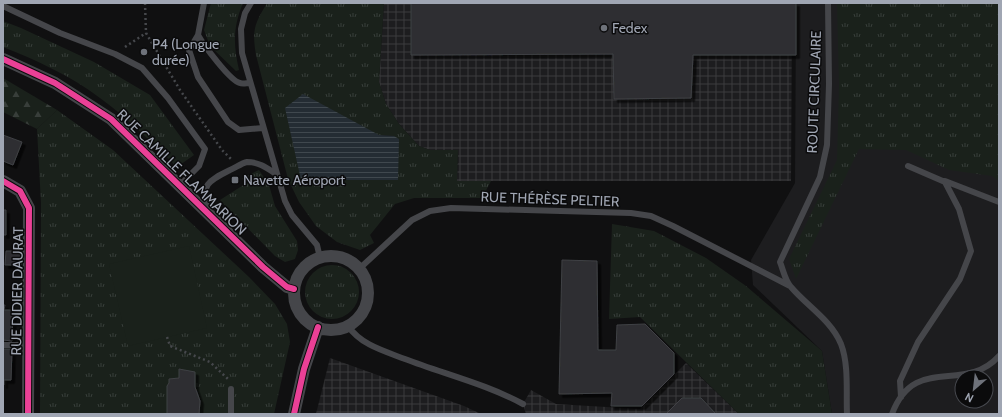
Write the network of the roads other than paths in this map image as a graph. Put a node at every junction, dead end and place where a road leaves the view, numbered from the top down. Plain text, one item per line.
1 (204, 3) edge
2 (251, 3) edge
3 (828, 3) edge
4 (6, 7) edge
5 (198, 35) junction
6 (3, 59) edge
7 (249, 83) junction
8 (263, 128) junction
9 (908, 166) dead end
10 (276, 174) junction
11 (941, 180) junction
12 (3, 181) edge
13 (180, 185) junction
14 (999, 202) edge
15 (210, 214) junction
16 (320, 258) junction
17 (359, 269) junction
18 (790, 286) junction
19 (294, 289) junction
20 (348, 326) junction
21 (318, 327) junction
22 (3, 345) edge
23 (28, 345) junction
24 (999, 356) edge
25 (231, 389) road end
26 (901, 397) junction
27 (523, 404) dead end
28 (28, 414) edge
29 (231, 414) edge
30 (294, 414) edge
31 (847, 414) edge
32 (892, 414) edge

1 - 5 lane
2 - 7 lane
3 - 18 lane, ROUTE CIRCULAIRE
4 - 13 lane
5 - 7 lane
5 - 8 lane
6 - 13 street, RUE CAMILLE FLAMMARION
7 - 8 lane
8 - 10 lane
9 - 11 lane
10 - 15 lane
10 - 16 lane
11 - 14 lane
11 - 26 lane
12 - 23 street, RUE DIDIER DAURAT
13 - 15 street, RUE CAMILLE FLAMMARION
15 - 19 street, RUE CAMILLE FLAMMARION
16 - 17 street
16 - 19 street
17 - 18 lane, RUE THÉRÈSE PELTIER
17 - 20 street
18 - 31 lane, ROUTE CIRCULAIRE
19 - 21 street
20 - 21 street
20 - 27 lane
21 - 30 street
22 - 23 lane
23 - 28 street, RUE DIDIER DAURAT
24 - 26 lane
25 - 29 lane
26 - 32 lane

